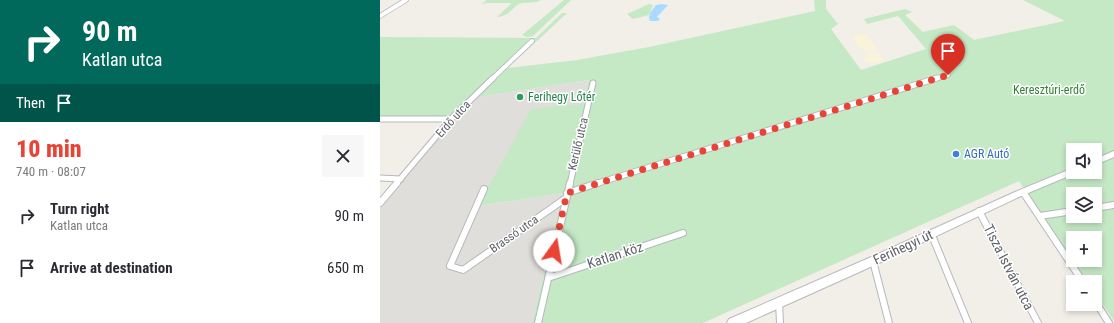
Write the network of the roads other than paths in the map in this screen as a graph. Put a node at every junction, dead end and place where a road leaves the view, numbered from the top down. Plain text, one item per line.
1 (406, 0) edge
2 (380, 16) edge
3 (532, 41) dead end
4 (948, 75) dead end
5 (592, 82) dead end
6 (380, 119) edge
7 (452, 119) junction
8 (1114, 154) edge
9 (1102, 159) edge
10 (1066, 174) edge
11 (380, 178) edge
12 (401, 179) junction
13 (484, 189) dead end
14 (1023, 192) junction
15 (567, 196) junction
16 (380, 203) edge
17 (1114, 205) edge
18 (1102, 207) edge
19 (980, 211) junction
20 (1066, 212) edge
21 (1040, 216) junction
22 (683, 233) dead end
23 (931, 233) junction
24 (873, 261) junction
25 (1078, 275) edge
26 (548, 278) junction
27 (779, 302) junction
28 (1101, 311) edge
29 (538, 323) edge
30 (733, 323) edge
31 (780, 323) edge
32 (889, 323) edge
33 (968, 323) edge
34 (1038, 323) edge
35 (1109, 323) edge

1 - 2 street
3 - 7 street, Erdő utca
4 - 15 street, Brassó utca
5 - 15 street, Kerülő utca
6 - 7 street
7 - 12 street, Erdő utca
8 - 9 main road
10 - 14 main road, Ferihegyi út
11 - 12 street
12 - 16 street, Erdő utca
13 - 15 street, Brassó utca
14 - 19 main road, Ferihegyi út
14 - 21 street
15 - 26 street, Kerülő utca
17 - 18 street
19 - 23 main road, Ferihegyi út
19 - 34 street, Tisza István utca
20 - 21 street
21 - 25 street
22 - 26 street, Katlan köz
23 - 24 main road, Ferihegyi út
23 - 33 street
24 - 27 main road, Ferihegyi út
24 - 32 street
26 - 29 street, Kerülő utca
27 - 30 main road, Ferihegyi út
27 - 31 street
28 - 35 street

